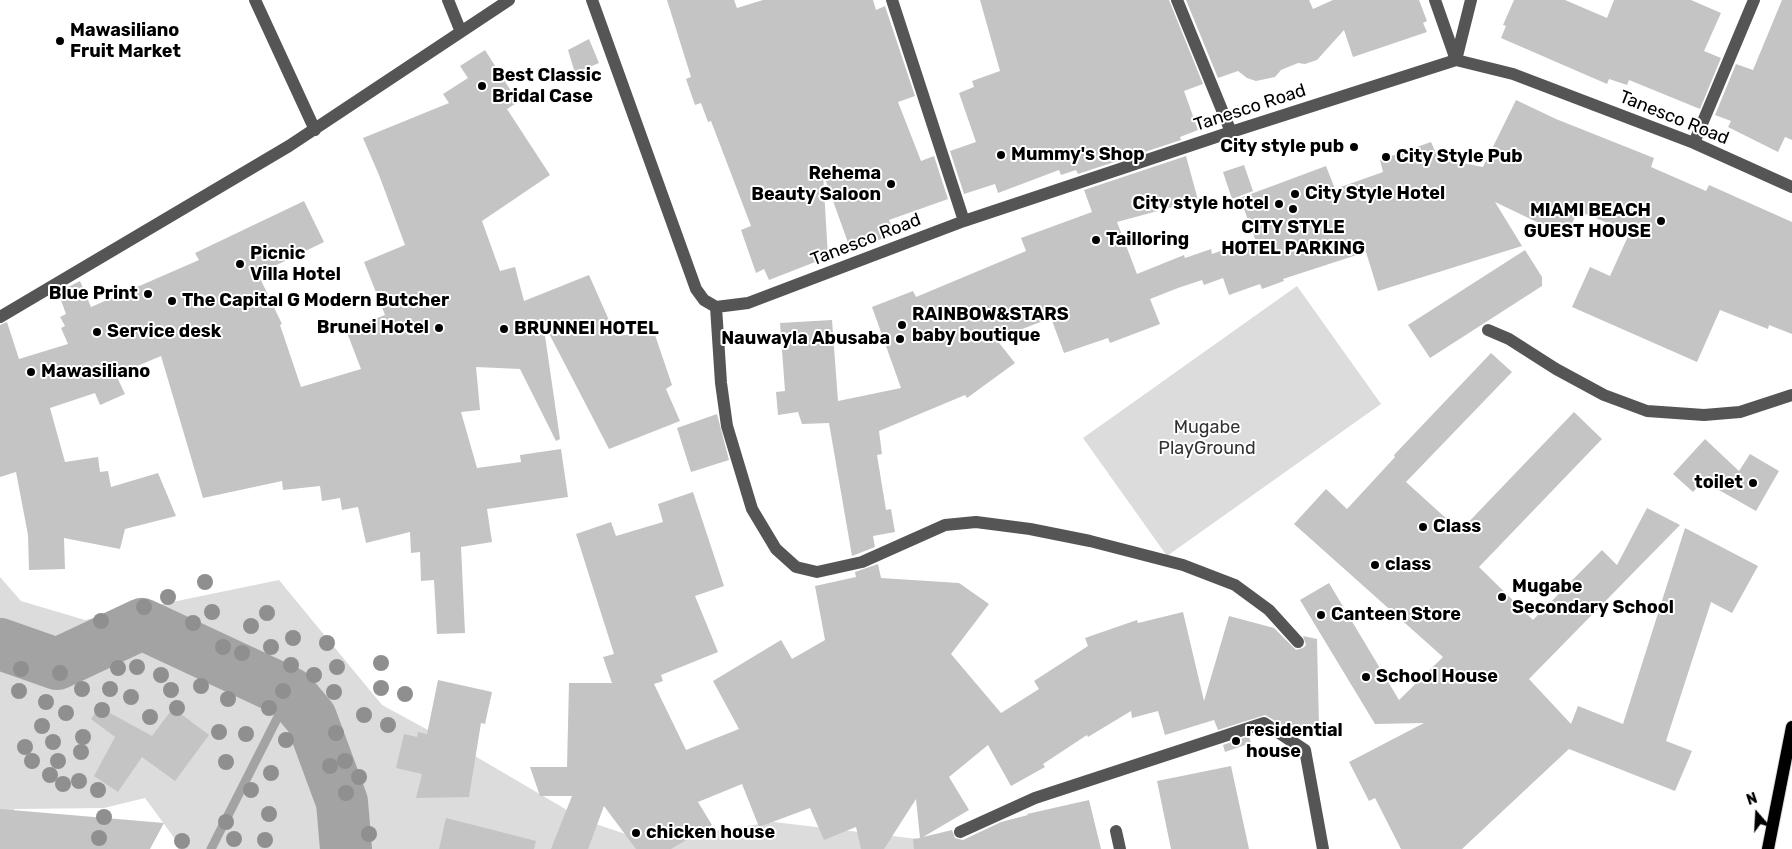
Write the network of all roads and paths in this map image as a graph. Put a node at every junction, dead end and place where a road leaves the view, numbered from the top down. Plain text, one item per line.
1 (255, 0) edge
2 (448, 0) edge
3 (592, 0) edge
4 (892, 0) edge
5 (1177, 0) edge
6 (1435, 0) edge
7 (1471, 0) edge
8 (1754, 0) edge
9 (507, 1) edge
10 (461, 32) junction
11 (1456, 60) junction
12 (314, 130) junction
13 (1231, 132) junction
14 (1694, 144) junction
15 (1792, 187) edge
16 (964, 222) junction
17 (716, 307) junction
18 (0, 317) edge
19 (1488, 330) dead end
20 (1792, 395) edge
21 (1298, 642) dead end
22 (1792, 727) edge
23 (1116, 831) dead end
24 (960, 832) dead end
25 (1120, 849) edge
26 (1323, 849) edge
27 (1768, 849) edge

1 - 12 street
2 - 10 street
3 - 17 street
4 - 16 street
5 - 13 street
6 - 11 street
7 - 11 street
8 - 14 street
9 - 10 street
10 - 12 street
11 - 13 street, Tanesco Road
11 - 14 street, Tanesco Road
12 - 18 street
13 - 16 street, Tanesco Road
14 - 15 street, Tanesco Road
16 - 17 street, Tanesco Road
17 - 21 street
19 - 20 street
22 - 27 main road
23 - 25 street
24 - 26 street

